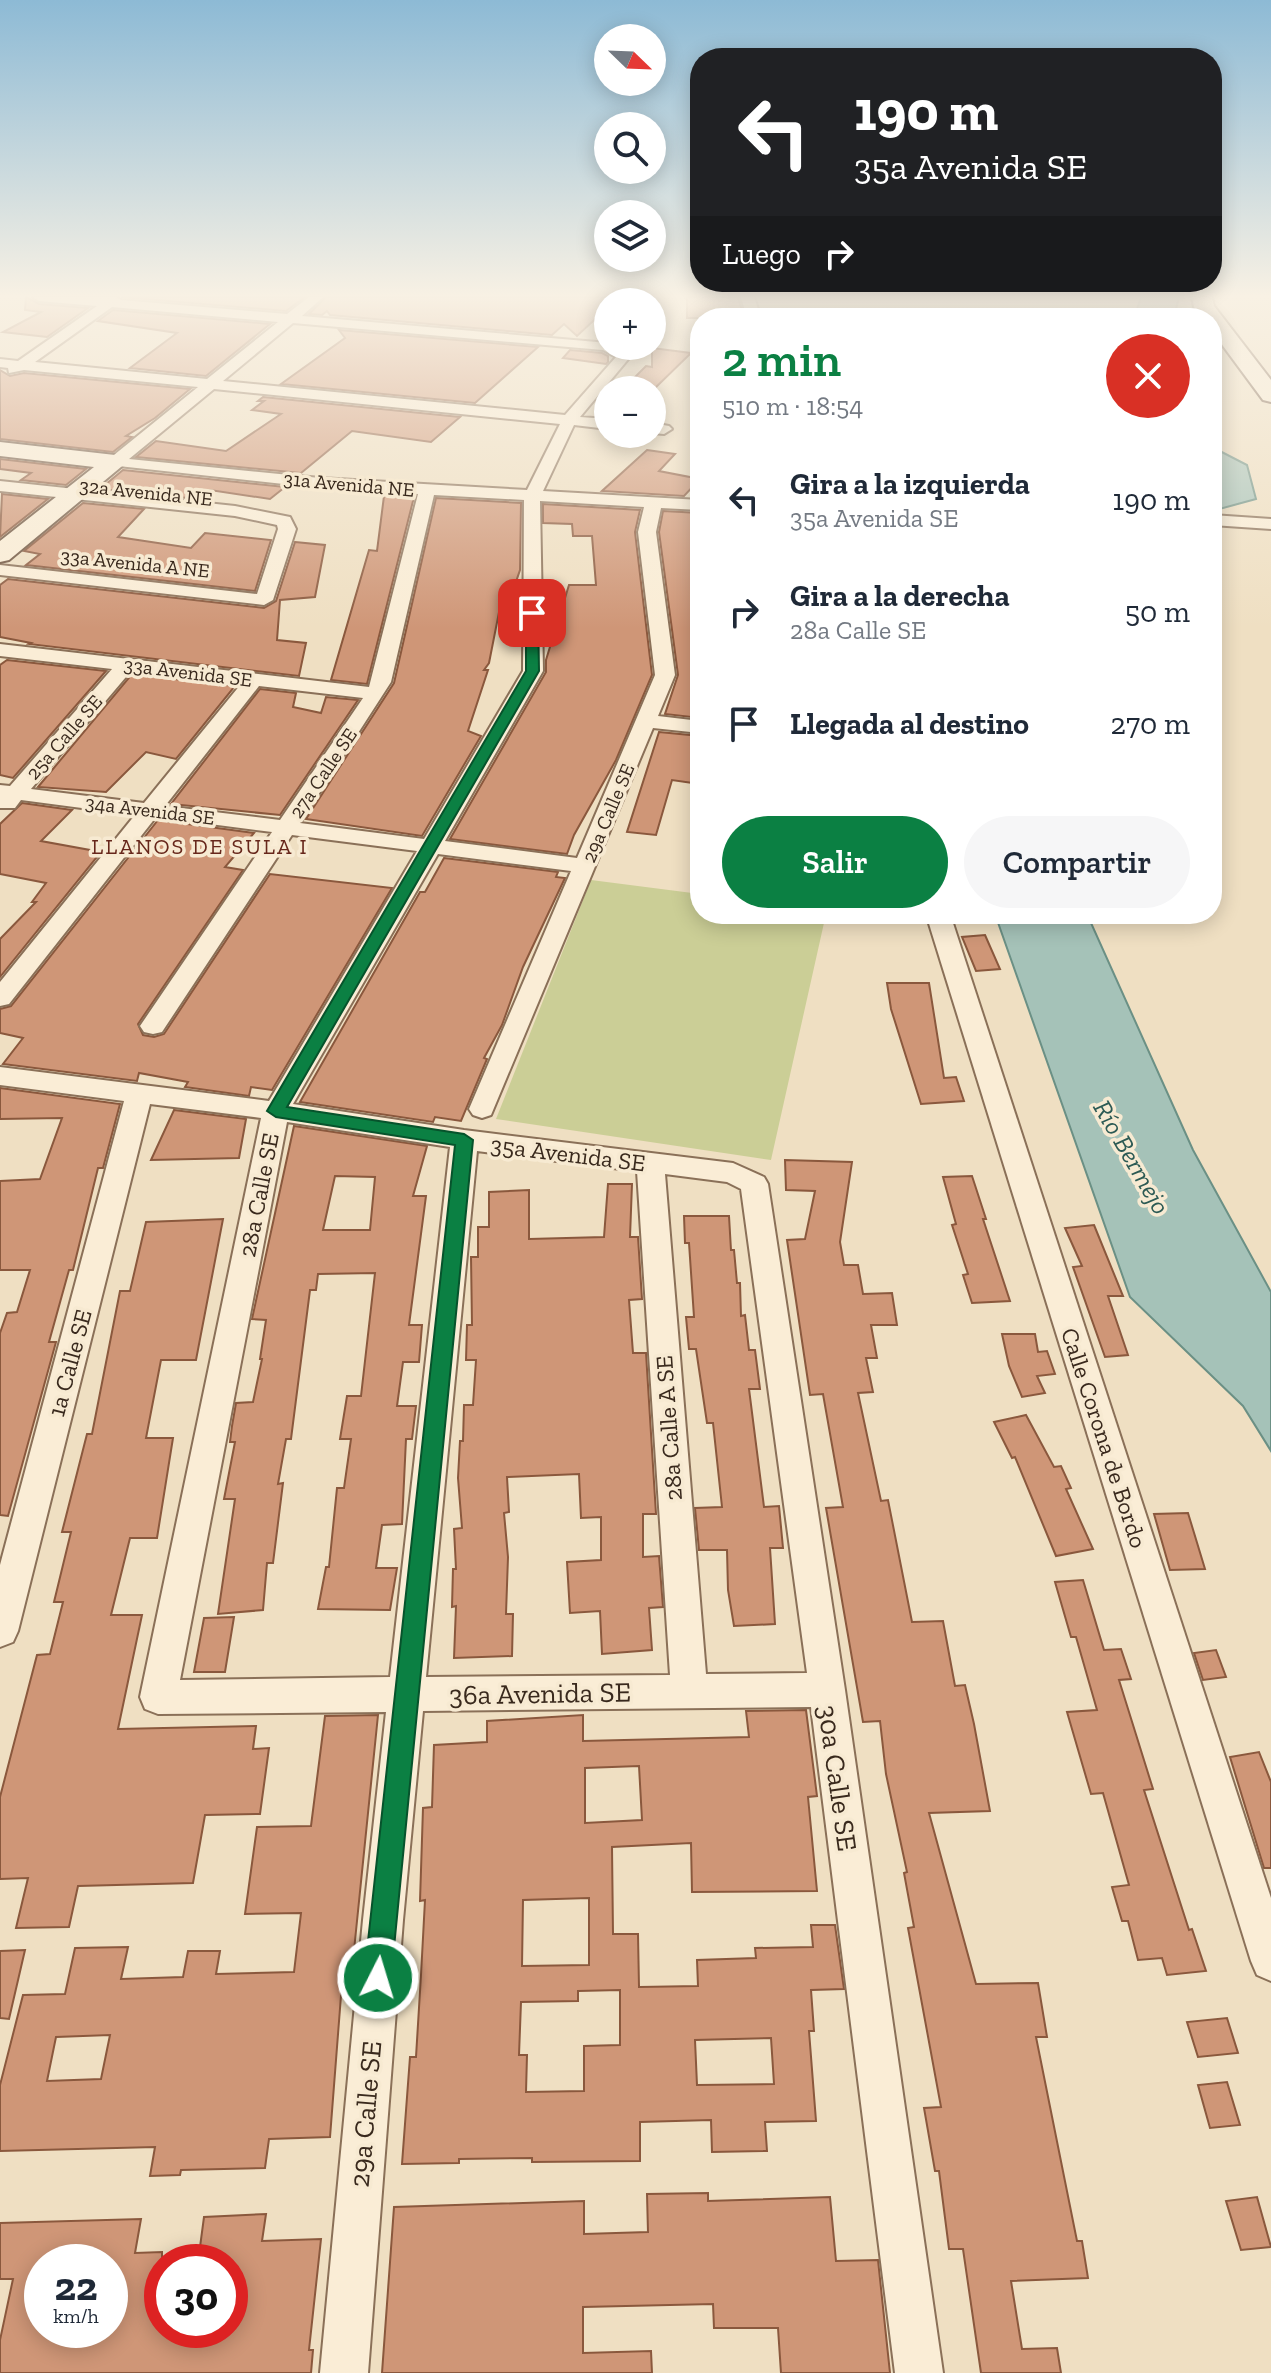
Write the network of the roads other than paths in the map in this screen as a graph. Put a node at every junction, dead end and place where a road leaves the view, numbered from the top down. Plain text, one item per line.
1 (181, 408) edge
2 (443, 408) edge
3 (580, 408) edge
4 (569, 420) junction
5 (594, 423) edge
6 (0, 449) edge
7 (115, 462) junction
8 (0, 486) edge
9 (427, 491) junction
10 (532, 497) junction
11 (0, 499) edge
12 (653, 504) junction
13 (690, 505) edge
14 (61, 506) junction
15 (1222, 521) edge
16 (1271, 524) edge
17 (287, 529) junction
18 (0, 554) edge
19 (0, 570) edge
20 (2, 652) edge
21 (127, 664) junction
22 (255, 679) junction
23 (376, 694) junction
24 (646, 721) junction
25 (690, 726) edge
26 (8, 792) edge
27 (0, 810) edge
28 (152, 810) junction
29 (286, 827) junction
30 (433, 846) junction
31 (586, 866) junction
32 (941, 924) edge
33 (0, 998) edge
34 (153, 1026) dead end
35 (0, 1076) edge
36 (139, 1095) junction
37 (276, 1111) junction
38 (473, 1124) junction
39 (650, 1164) junction
40 (754, 1184) joint
41 (8, 1567) edge
42 (0, 1631) edge
43 (827, 1690) junction
44 (689, 1692) junction
45 (407, 1694) junction
46 (158, 1697) joint
47 (1271, 1961) edge
48 (344, 2373) edge
49 (919, 2373) edge

1 - 7 street
2 - 4 street
3 - 4 street, 28a Calle SE
4 - 5 street
4 - 10 street, 28a Calle SE
6 - 7 street, 31a Avenida NE
7 - 9 street, 31a Avenida NE
7 - 14 street
8 - 17 street
9 - 10 street, 31a Avenida NE
9 - 23 street, 27a Calle SE
10 - 12 street, 31a Avenida NE
10 - 30 street, 28a Calle SE
11 - 14 street, 32a Avenida NE
12 - 13 street, 31a Avenida NE
12 - 24 street, 29a Calle SE
14 - 17 street, 32a Avenida NE
14 - 18 street
15 - 16 street
17 - 19 street, 33a Avenida A NE
20 - 21 street, 33a Avenida SE
21 - 22 street, 33a Avenida SE
21 - 26 street, 25a Calle SE
22 - 23 street, 33a Avenida SE
22 - 28 street
23 - 29 street, 27a Calle SE
24 - 25 street
24 - 31 street, 29a Calle SE
26 - 27 street, 25a Calle SE
26 - 28 street, 34a Avenida SE
28 - 29 street, 34a Avenida SE
28 - 33 street
29 - 30 street, 34a Avenida SE
29 - 34 street, 27a Calle SE
30 - 31 street, 34a Avenida SE
30 - 37 street, 28a Calle SE
31 - 38 street, 29a Calle SE
32 - 47 street, Calle Corona de Bordo
35 - 36 street, 35a Avenida SE
36 - 37 street, 35a Avenida SE
36 - 41 street, 1a Calle SE
37 - 38 street, 35a Avenida SE
37 - 46 street, 28a Calle SE
38 - 39 street, 35a Avenida SE
38 - 45 street, 29a Calle SE
39 - 40 street, 35a Avenida SE
39 - 44 street, 28a Calle A SE
40 - 43 street, 30a Calle SE
41 - 42 street, 1a Calle SE
43 - 44 street, 36a Avenida SE
43 - 49 street, 30a Calle SE
44 - 45 street, 36a Avenida SE
45 - 46 street, 36a Avenida SE
45 - 48 street, 29a Calle SE

